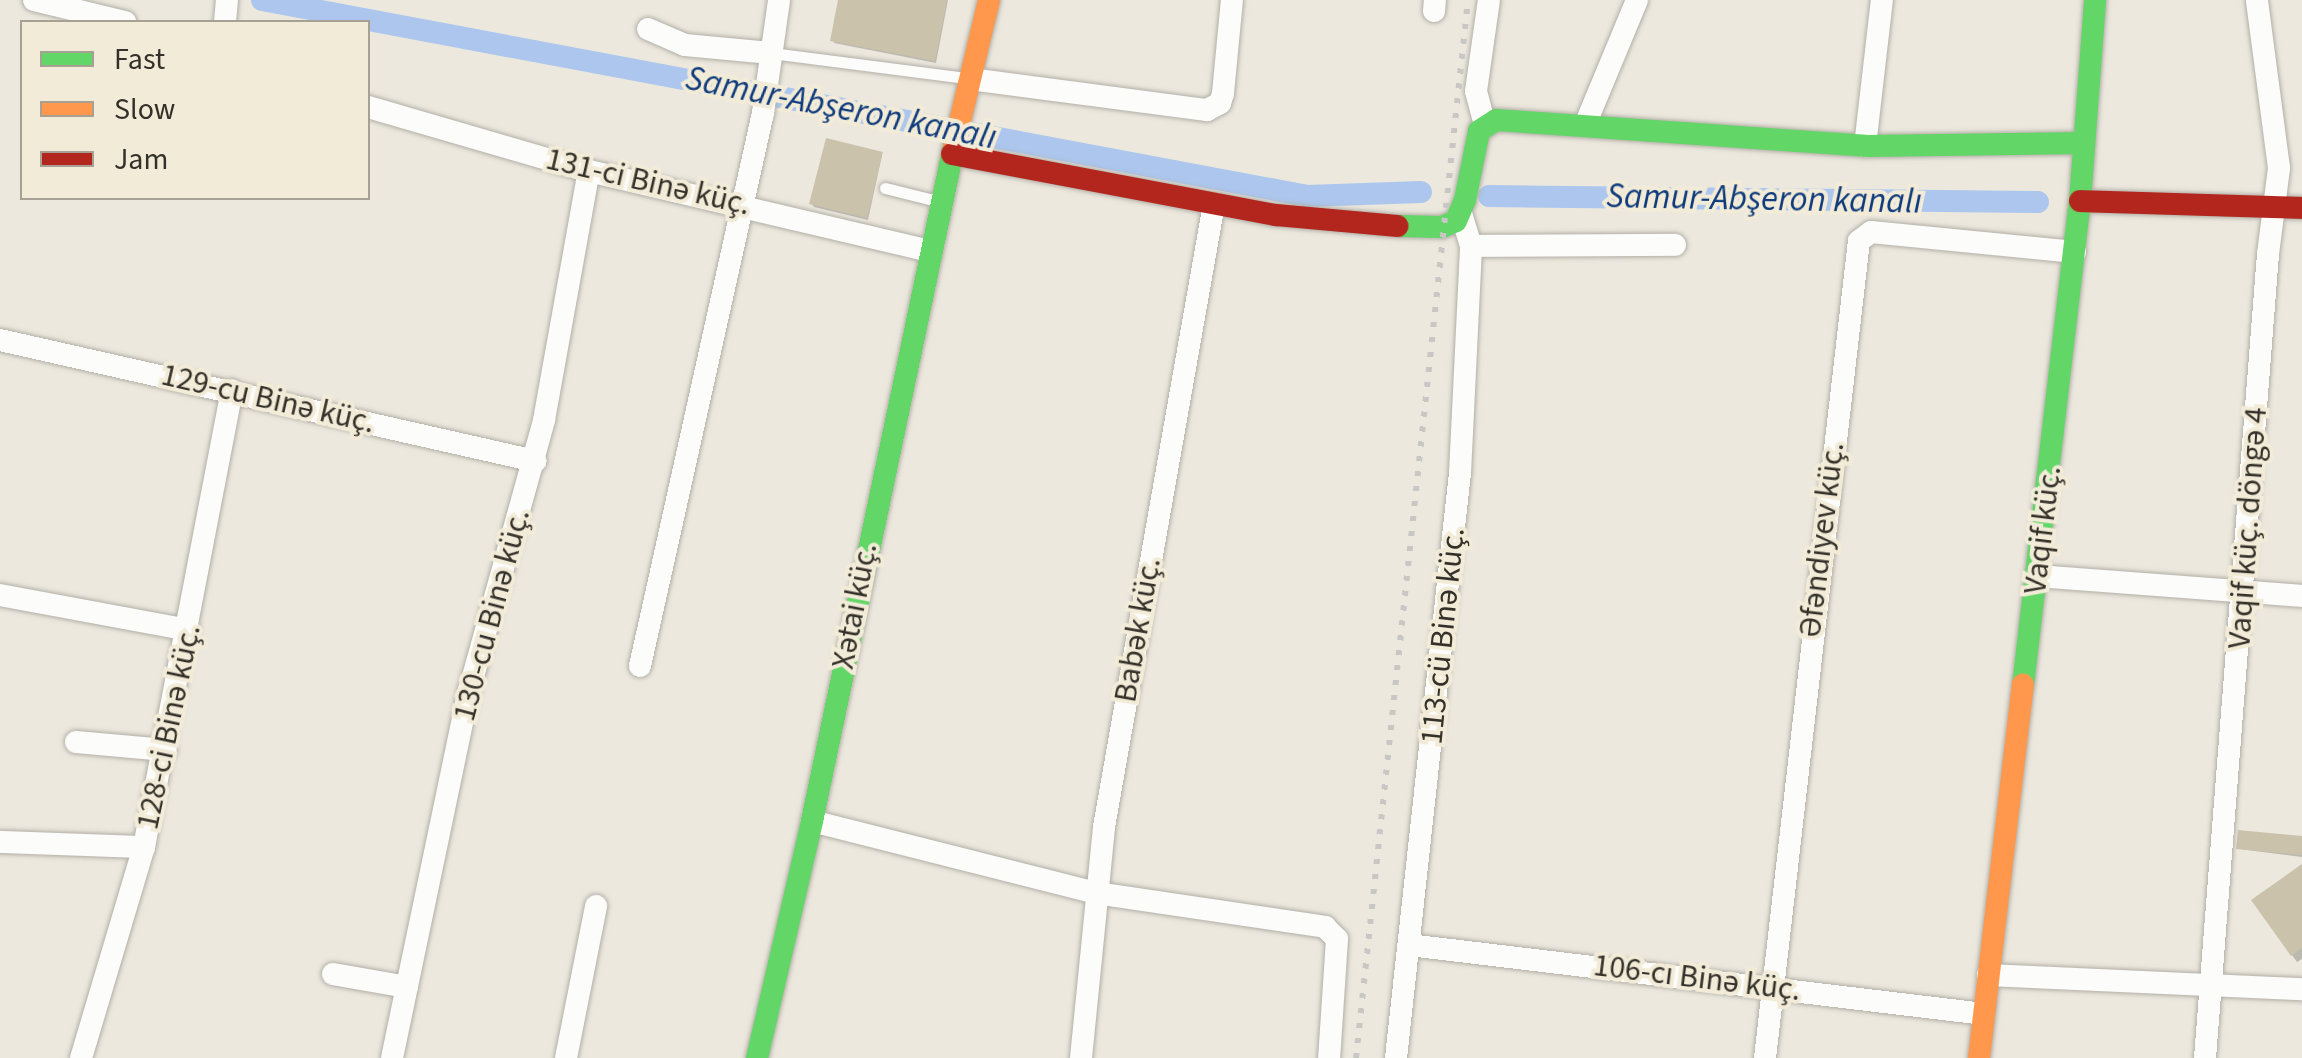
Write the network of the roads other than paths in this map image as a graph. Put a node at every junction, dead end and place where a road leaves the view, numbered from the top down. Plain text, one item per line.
1 (34, 0) edge
2 (780, 0) edge
3 (990, 0) edge
4 (1232, 0) edge
5 (1489, 0) edge
6 (1637, 0) edge
7 (1882, 0) edge
8 (2095, 0) edge
9 (2258, 0) edge
10 (117, 20) edge
11 (648, 29) dead end
12 (770, 65) junction
13 (970, 79) junction
14 (370, 108) edge
15 (1585, 125) junction
16 (1486, 126) junction
17 (2084, 143) junction
18 (1865, 146) junction
19 (952, 154) junction
20 (590, 171) junction
21 (884, 188) dead end
22 (2080, 201) junction
23 (941, 202) junction
24 (744, 204) junction
25 (1214, 204) junction
26 (2274, 207) junction
27 (2302, 208) edge
28 (1461, 214) junction
29 (1675, 245) dead end
30 (1471, 246) junction
31 (929, 251) junction
32 (2075, 252) junction
33 (0, 340) edge
34 (232, 390) junction
35 (535, 461) junction
36 (2038, 576) junction
37 (2245, 593) junction
38 (0, 596) edge
39 (2302, 596) edge
40 (190, 630) junction
41 (640, 666) dead end
42 (76, 742) dead end
43 (166, 750) junction
44 (812, 821) junction
45 (0, 842) edge
46 (144, 846) junction
47 (1096, 892) junction
48 (596, 906) dead end
49 (1410, 945) junction
50 (333, 974) dead end
51 (1988, 975) junction
52 (2210, 984) junction
53 (1771, 986) junction
54 (408, 987) junction
55 (2302, 988) edge
56 (1984, 1014) junction
57 (81, 1058) edge
58 (392, 1058) edge
59 (566, 1058) edge
60 (757, 1058) edge
61 (1080, 1058) edge
62 (1329, 1058) edge
63 (1396, 1058) edge
64 (1765, 1058) edge
65 (1979, 1058) edge
66 (2206, 1058) edge

1 - 10 street
2 - 12 street
3 - 13 street
4 - 13 street
5 - 16 street
6 - 15 street
7 - 18 street
8 - 17 street, Vaqif küç.
9 - 26 street, Vaqif küç. döngə 4
11 - 12 street
12 - 13 lane
12 - 24 street
13 - 19 street, Xətai küç.
14 - 20 street, 131-ci Binə küç.
15 - 16 street
15 - 18 street
16 - 28 street
17 - 18 street
17 - 22 street, Vaqif küç.
19 - 23 street, Xətai küç.
19 - 25 street
20 - 24 street, 131-ci Binə küç.
20 - 35 street, 130-cu Binə küç.
21 - 23 lane
22 - 26 street
22 - 32 street, Vaqif küç.
23 - 31 street, Xətai küç.
24 - 31 street, 131-ci Binə küç.
24 - 41 street
25 - 28 street
25 - 47 street, Babək küç.
26 - 27 street
26 - 37 street, Vaqif küç. döngə 4
28 - 30 street, 113-cü Binə küç.
29 - 30 street
30 - 49 street, 113-cü Binə küç.
31 - 44 street, Xətai küç.
32 - 36 street, Vaqif küç.
32 - 53 street, Əfəndiyev küç.
33 - 34 street, 129-cu Binə küç.
34 - 35 street, 129-cu Binə küç.
34 - 40 street, 128-ci Binə küç.
35 - 54 street, 130-cu Binə küç.
36 - 37 street
36 - 51 street, Vaqif küç.
37 - 39 street
37 - 52 street, Vaqif küç. döngə 4
38 - 40 street
40 - 43 street, 128-ci Binə küç.
42 - 43 street
43 - 46 street, 128-ci Binə küç.
44 - 47 street
44 - 60 street, Xətai küç.
45 - 46 street
46 - 57 street, 128-ci Binə küç.
47 - 61 street, Babək küç.
47 - 62 street
48 - 59 street
49 - 53 street, 106-cı Binə küç.
49 - 63 street, 113-cü Binə küç.
50 - 54 street
51 - 52 street
51 - 56 street, Vaqif küç.
52 - 55 street
52 - 66 street, Vaqif küç. döngə 4
53 - 56 street, 106-cı Binə küç.
53 - 64 street, Əfəndiyev küç.
54 - 58 street, 130-cu Binə küç.
56 - 65 street, Vaqif küç.

